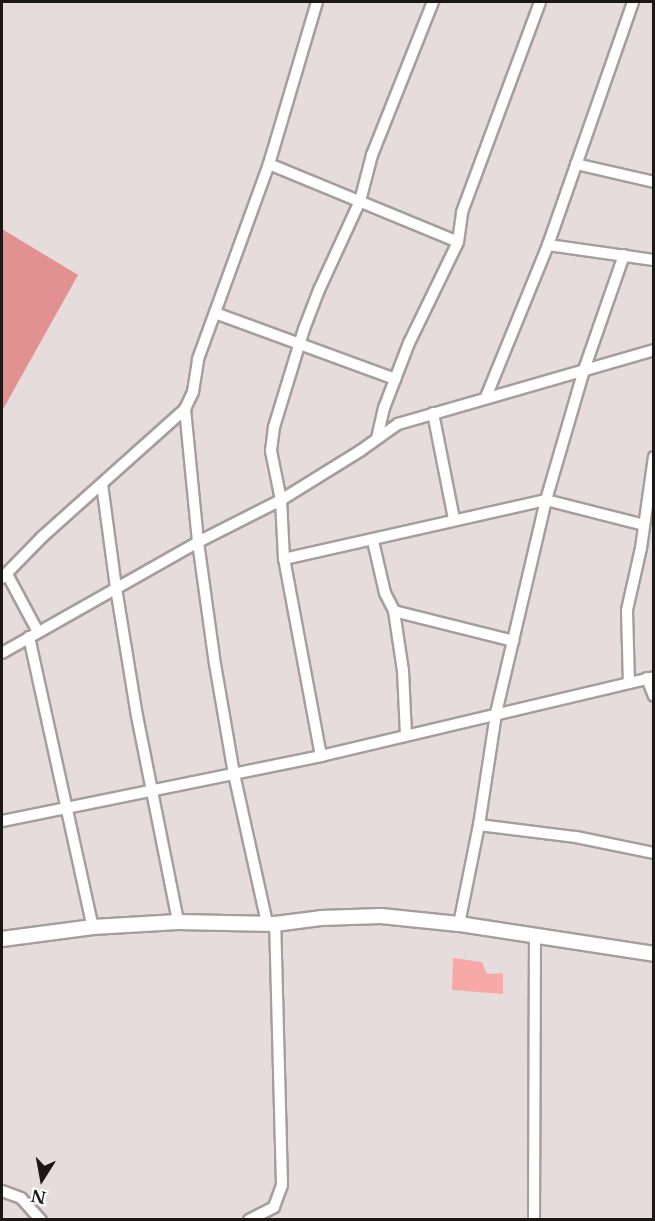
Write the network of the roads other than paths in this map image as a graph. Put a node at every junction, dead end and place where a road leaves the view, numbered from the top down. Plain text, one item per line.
1 (317, 2) edge
2 (433, 2) edge
3 (540, 2) edge
4 (633, 2) edge
5 (269, 164) junction
6 (576, 164) junction
7 (654, 182) edge
8 (360, 201) junction
9 (458, 242) junction
10 (548, 245) junction
11 (624, 255) junction
12 (654, 260) edge
13 (215, 313) junction
14 (299, 344) junction
15 (654, 350) edge
16 (584, 370) junction
17 (395, 379) junction
18 (486, 397) junction
19 (185, 408) junction
20 (432, 413) junction
21 (377, 438) junction
22 (654, 457) edge
23 (102, 484) junction
24 (281, 500) junction
25 (546, 500) junction
26 (454, 519) junction
27 (644, 525) junction
28 (373, 541) junction
29 (198, 542) junction
30 (284, 559) junction
31 (4, 576) edge
32 (116, 588) junction
33 (394, 611) junction
34 (34, 634) junction
35 (513, 641) junction
36 (2, 653) edge
37 (650, 677) edge
38 (629, 683) junction
39 (654, 696) edge
40 (496, 714) junction
41 (406, 735) junction
42 (321, 756) junction
43 (234, 774) junction
44 (152, 792) junction
45 (65, 806) junction
46 (2, 821) edge
47 (479, 825) junction
48 (654, 853) edge
49 (178, 922) junction
50 (271, 923) junction
51 (459, 924) junction
52 (93, 927) junction
53 (534, 937) junction
54 (2, 939) edge
55 (654, 954) edge
56 (2, 1191) edge
57 (41, 1220) edge
58 (249, 1220) edge
59 (534, 1220) edge

1 - 5 street
2 - 8 street
3 - 9 street
4 - 6 street
5 - 8 street
5 - 13 street
6 - 7 street
6 - 10 street
8 - 9 street
8 - 14 street
9 - 17 street
10 - 11 street
10 - 18 street
11 - 12 street
11 - 16 street
13 - 14 street
13 - 19 street
14 - 17 street
14 - 24 street
15 - 16 street
16 - 18 street
16 - 25 street
17 - 21 street
18 - 20 street
19 - 23 street
19 - 29 street
20 - 21 street
20 - 26 street
21 - 24 street
22 - 27 street
23 - 31 street
23 - 32 street
24 - 29 street
24 - 30 street
25 - 26 street
25 - 27 street
25 - 35 street
26 - 28 street
27 - 38 street
28 - 30 street
28 - 33 street
29 - 32 street
29 - 43 street
30 - 42 street
31 - 34 street
32 - 34 street
32 - 44 street
33 - 35 street
33 - 41 street
34 - 36 street
34 - 45 street
35 - 40 street
37 - 38 street
37 - 39 street
38 - 40 street
40 - 41 street
40 - 47 street
41 - 42 street
42 - 43 street
43 - 44 street
43 - 50 street
44 - 45 street
44 - 49 street
45 - 46 street
45 - 52 street
47 - 48 street
47 - 51 street
49 - 50 main road
49 - 52 main road
50 - 51 main road
50 - 58 street
51 - 53 main road
52 - 54 main road
53 - 55 main road
53 - 59 street
56 - 57 street

